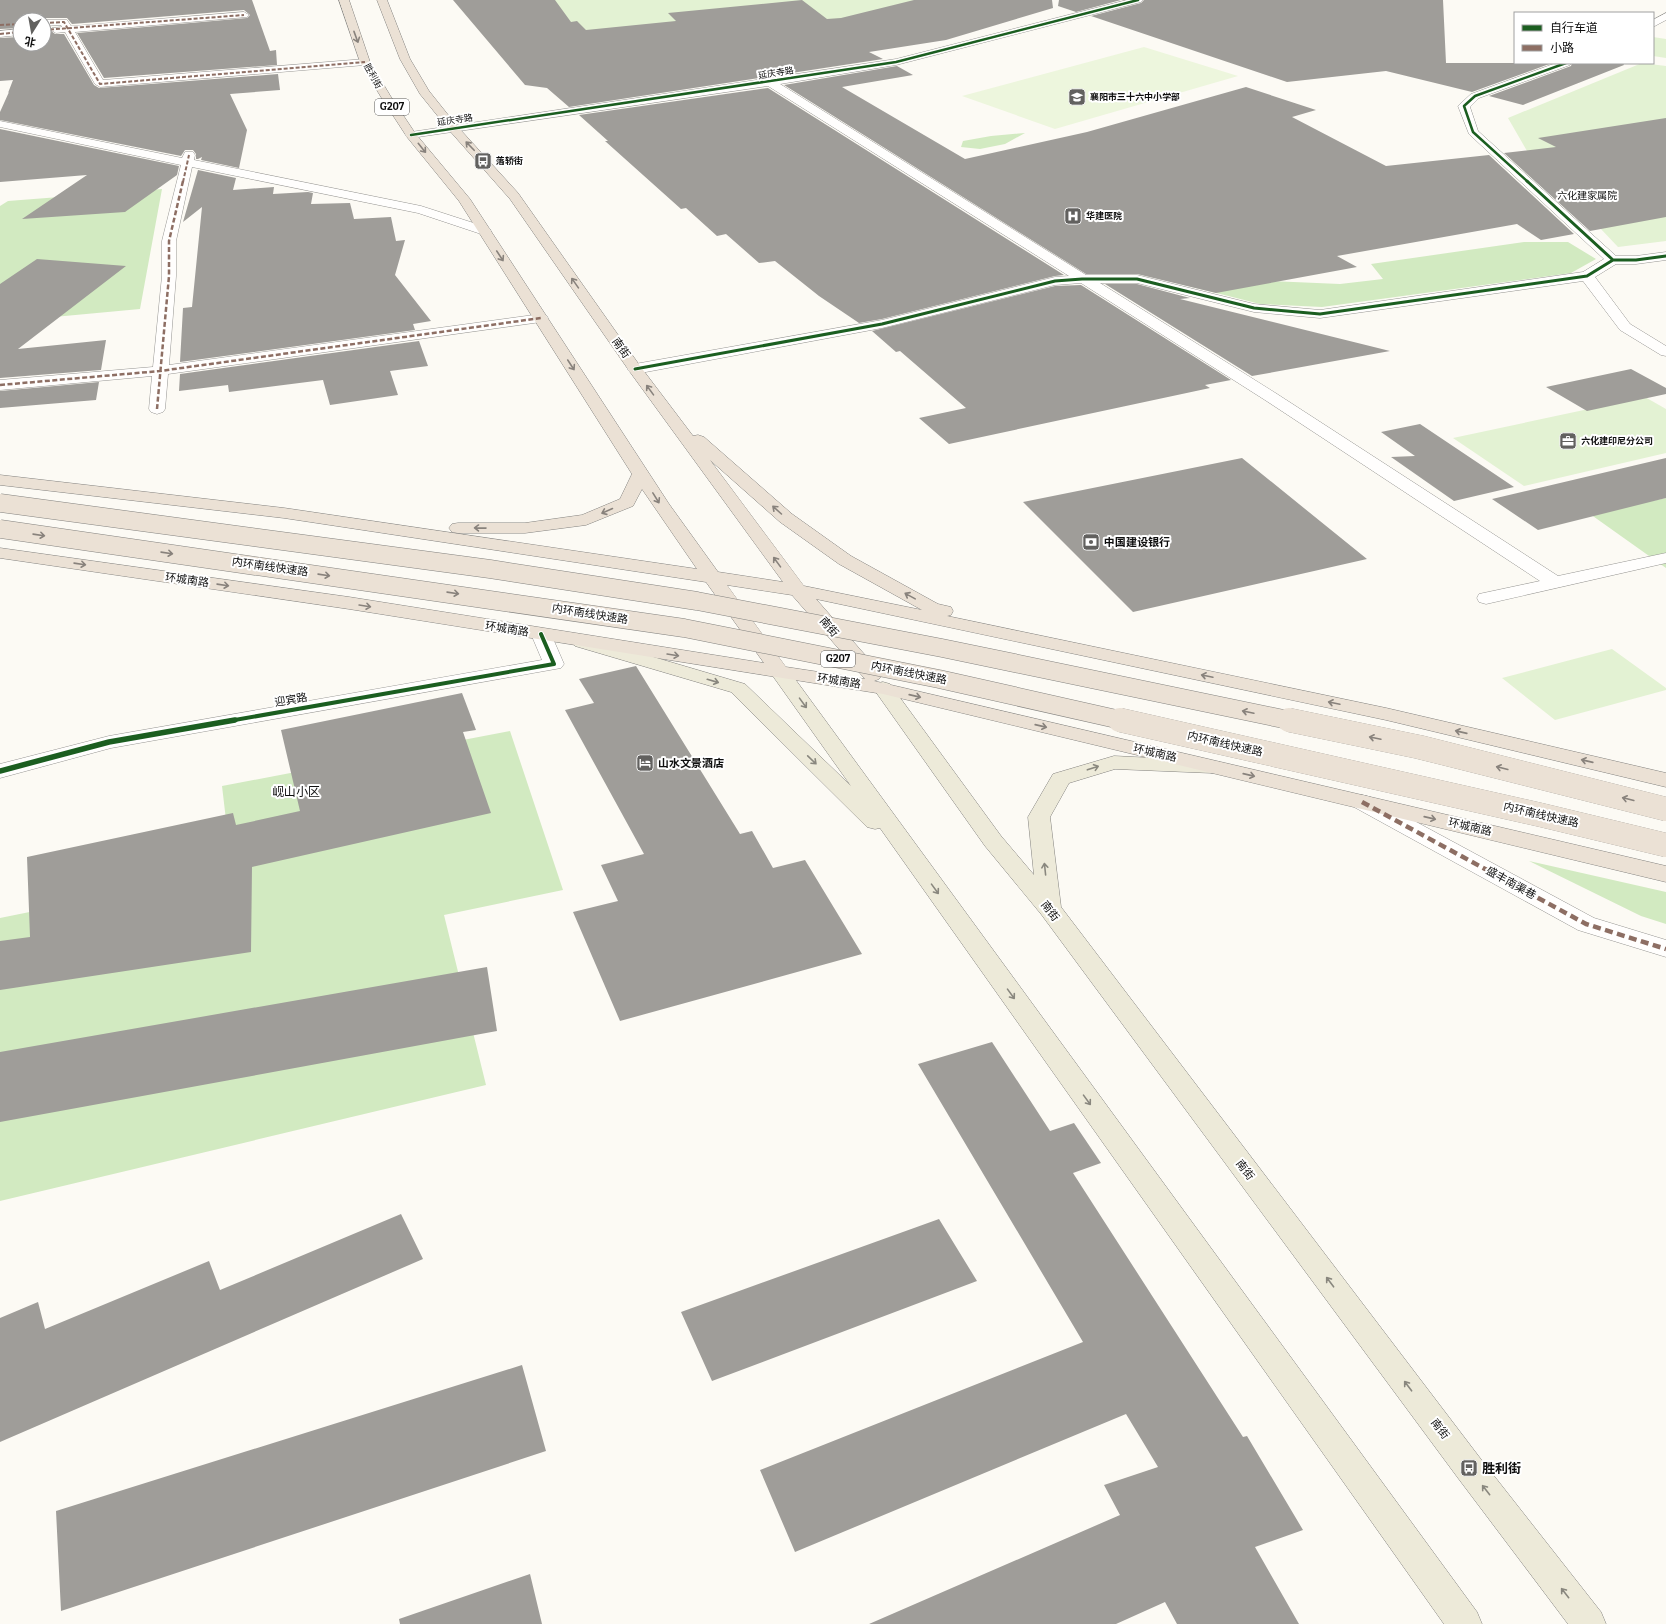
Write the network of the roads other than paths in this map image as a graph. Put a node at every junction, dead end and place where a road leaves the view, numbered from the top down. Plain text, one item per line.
1 (344, 0) edge
2 (382, 0) edge
3 (1138, 0) edge
4 (244, 15) dead end
5 (1666, 16) edge
6 (52, 23) edge
7 (1658, 23) edge
8 (12, 24) edge
9 (0, 25) edge
10 (68, 29) junction
11 (52, 30) edge
12 (12, 33) edge
13 (0, 34) edge
14 (365, 62) junction
15 (1563, 64) edge
16 (770, 82) junction
17 (0, 124) edge
18 (453, 128) junction
19 (411, 135) junction
20 (188, 159) junction
21 (484, 231) junction
22 (1666, 256) edge
23 (1613, 260) junction
24 (1587, 276) junction
25 (1082, 279) junction
26 (541, 318) junction
27 (1666, 352) edge
28 (635, 369) junction
29 (160, 371) junction
30 (0, 385) edge
31 (157, 409) dead end
32 (665, 410) junction
33 (640, 474) junction
34 (0, 480) edge
35 (0, 503) edge
36 (376, 527) junction
37 (0, 529) edge
38 (0, 553) edge
39 (1666, 558) edge
40 (712, 577) junction
41 (1556, 583) junction
42 (798, 590) junction
43 (1486, 598) dead end
44 (541, 634) junction
45 (568, 638) junction
46 (1148, 664) junction
47 (780, 672) junction
48 (883, 688) junction
49 (1218, 768) junction
50 (0, 770) edge
51 (1666, 780) edge
52 (1362, 802) junction
53 (1666, 809) edge
54 (1666, 845) edge
55 (917, 862) junction
56 (1666, 874) edge
57 (1049, 908) junction
58 (1666, 949) edge
59 (1465, 1624) edge
60 (1589, 1624) edge

1 -> 14 highway, 胜利街 / G207
2 - 18 highway, 南街
3 - 16 street, 延庆寺路
4 - 10 street
5 - 7 street
6 - 10 street
8 - 9 street
10 - 11 street
10 - 14 street
12 - 13 street
14 - 19 highway, 胜利街 / G207
15 - 23 street
16 - 18 street, 延庆寺路
16 - 25 street
17 - 20 street
18 - 19 street, 延庆寺路
28 -> 18 highway, 南街 / G207
19 -> 21 highway, 胜利街 / G207
20 - 21 street
20 - 29 street
21 -> 26 highway, G207
22 - 23 street
23 - 24 street
24 - 25 street
24 - 27 street
25 - 28 street
25 - 41 street
26 - 29 street
26 -> 33 highway, G207
32 -> 28 highway, 南街 / G207
29 - 30 street
29 - 31 street
42 -> 32 highway, 南街 / G207
46 -> 32 highway
33 -> 36 highway
33 -> 40 highway, G207
34 - 36 highway
53 -> 35 highway, bridge
36 - 40 highway
37 -> 54 highway, 内环南线快速路 / G207, bridge
38 -> 44 highway, 环城南路
39 - 41 street
40 - 42 highway
40 - 47 highway, G207
41 - 43 street
42 - 46 highway
42 - 48 highway, 南街 / G207
44 - 45 highway, 环城南路
44 - 50 street, 迎宾路
45 -> 47 highway, 环城南路
45 -> 55 main road
51 -> 46 highway
47 - 48 highway, 环城南路
47 -> 55 main road
48 -> 49 highway, 环城南路
48 - 57 main road, 南街
49 -> 52 highway, 环城南路
57 -> 49 main road
52 -> 56 highway, 环城南路
52 - 58 street, 盛丰南渠巷
55 -> 59 main road
60 -> 57 main road, 南街

